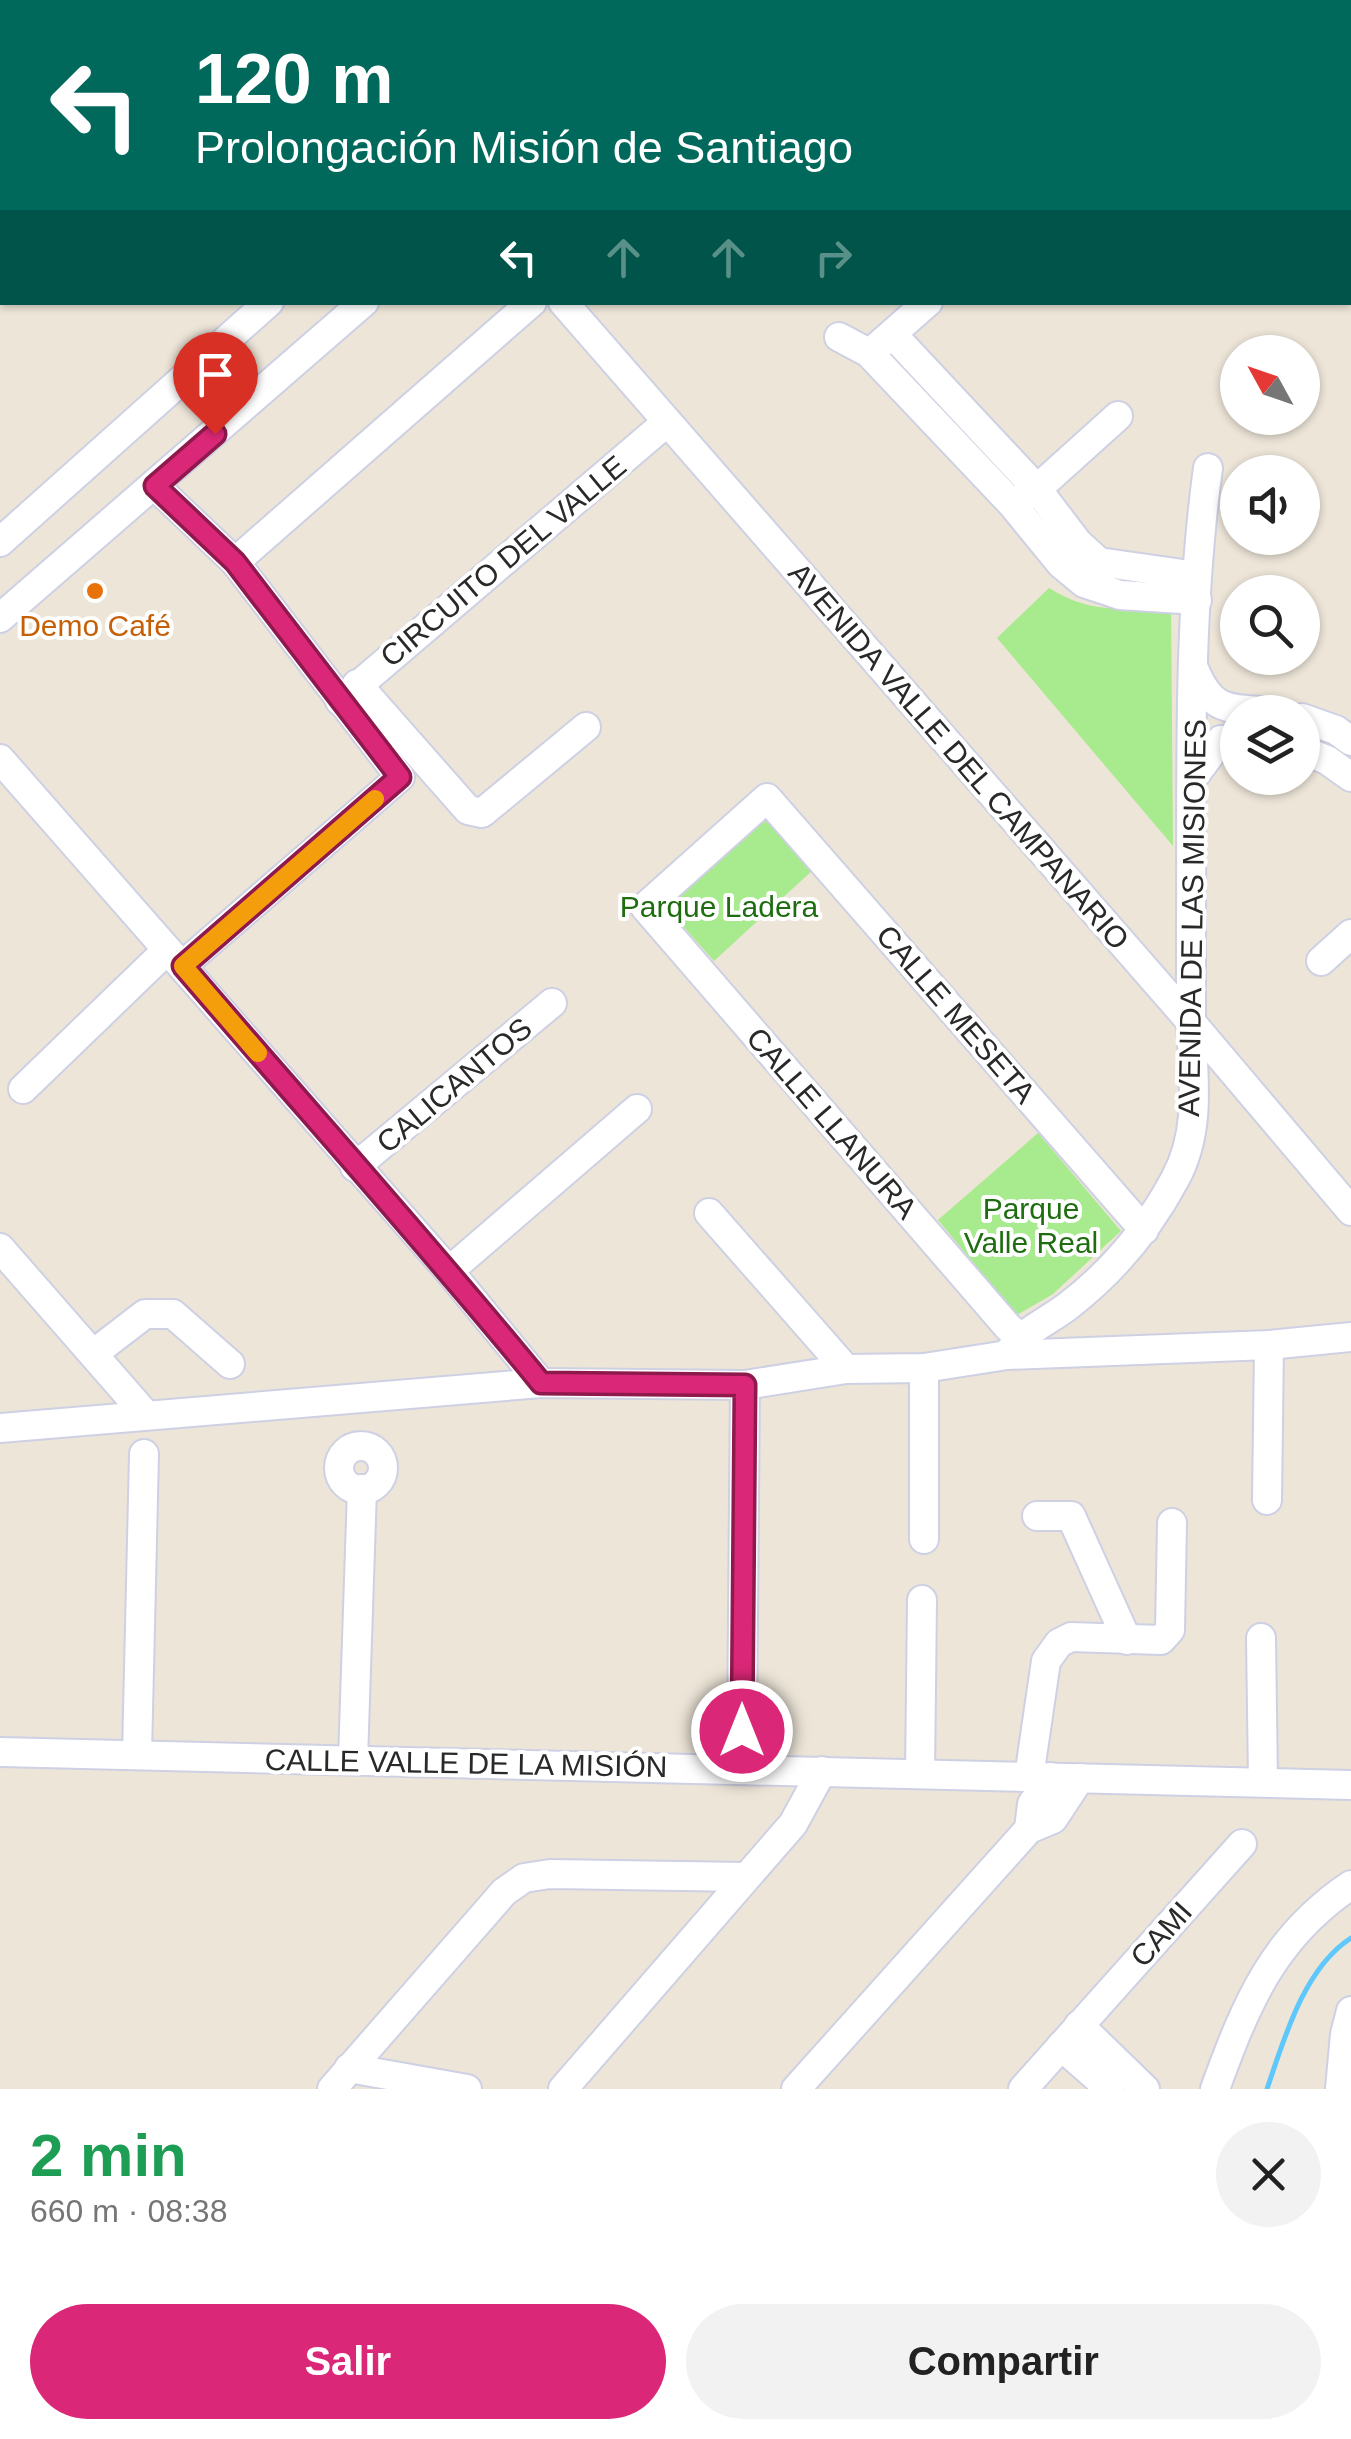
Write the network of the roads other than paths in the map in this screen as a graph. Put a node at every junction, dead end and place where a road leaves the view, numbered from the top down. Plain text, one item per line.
1 (258, 305) edge
2 (361, 305) edge
3 (529, 305) edge
4 (567, 305) edge
5 (925, 305) edge
6 (893, 335) junction
7 (839, 337) dead end
8 (869, 353) junction
9 (1118, 416) dead end
10 (667, 422) junction
11 (1208, 468) dead end
12 (155, 486) junction
13 (1037, 489) junction
14 (1012, 504) junction
15 (0, 542) edge
16 (235, 562) junction
17 (1091, 573) junction
18 (1197, 588) junction
19 (0, 618) edge
20 (1195, 670) junction
21 (348, 692) junction
22 (1220, 705) edge
23 (1320, 724) edge
24 (586, 727) dead end
25 (1220, 741) edge
26 (1351, 741) edge
27 (1320, 758) edge
28 (0, 759) edge
29 (1351, 777) edge
30 (1192, 780) junction
31 (645, 907) joint
32 (1351, 934) edge
33 (175, 958) junction
34 (1321, 962) dead end
35 (552, 1003) dead end
36 (1192, 1022) junction
37 (23, 1090) dead end
38 (637, 1108) dead end
39 (355, 1166) junction
40 (1351, 1211) edge
41 (710, 1213) dead end
42 (1144, 1230) junction
43 (3, 1256) edge
44 (450, 1271) junction
45 (1351, 1338) edge
46 (1269, 1344) junction
47 (1014, 1346) junction
48 (93, 1354) junction
49 (230, 1364) dead end
50 (924, 1368) junction
51 (846, 1370) junction
52 (541, 1383) junction
53 (745, 1385) junction
54 (146, 1415) junction
55 (0, 1428) edge
56 (144, 1454) dead end
57 (362, 1490) dead end
58 (1267, 1500) dead end
59 (1037, 1516) dead end
60 (1172, 1524) dead end
61 (924, 1539) dead end
62 (922, 1600) dead end
63 (1261, 1638) dead end
64 (1126, 1640) junction
65 (742, 1731) dead end
66 (0, 1752) edge
67 (137, 1755) junction
68 (354, 1760) junction
69 (831, 1772) junction
70 (920, 1774) junction
71 (1040, 1777) junction
72 (1080, 1778) junction
73 (1262, 1782) junction
74 (1351, 1784) edge
75 (1028, 1829) junction
76 (1242, 1844) dead end
77 (746, 1877) junction
78 (1351, 1885) edge
79 (1351, 2011) edge
80 (1070, 2035) junction
81 (341, 2078) edge
82 (467, 2089) edge
83 (563, 2089) edge
84 (796, 2089) edge
85 (1022, 2089) edge
86 (1110, 2089) edge
87 (1145, 2089) edge
88 (1215, 2089) edge
89 (1340, 2089) edge

1 - 15 street
2 - 12 street
3 - 16 street
4 - 10 street, AVENIDA VALLE DEL CAMPANARIO
5 - 6 street
6 - 8 street
6 - 13 street
7 - 8 street
8 - 14 street
9 - 13 street
10 - 21 street, CIRCUITO DEL VALLE
10 - 36 street, AVENIDA VALLE DEL CAMPANARIO
11 - 18 street, AVENIDA DE LAS MISIONES
12 - 16 street
12 - 19 street
13 - 14 street
13 - 17 street
14 - 17 street
16 - 21 street
17 - 18 street
18 - 20 street, AVENIDA DE LAS MISIONES
20 - 22 street
20 - 30 street, AVENIDA DE LAS MISIONES
21 - 24 street
21 - 33 street
23 - 26 street
25 - 30 street
27 - 29 street
28 - 33 street
30 - 36 street, AVENIDA DE LAS MISIONES
31 - 42 street, CALLE MESETA
31 - 47 street, CALLE LLANURA
32 - 34 street
33 - 37 street
33 - 39 street
35 - 39 street, CALICANTOS
36 - 40 street, AVENIDA VALLE DEL CAMPANARIO
36 - 42 street, AVENIDA DE LAS MISIONES
38 - 44 street
39 - 44 street
41 - 51 street
42 - 47 street, AVENIDA DE LAS MISIONES
43 - 48 street
44 - 52 street
45 - 46 street
46 - 47 street
46 - 58 street
47 - 50 street
48 - 49 street
48 - 54 street
50 - 51 street
50 - 61 street
51 - 53 street
52 - 53 street
52 - 54 street
53 - 65 street
54 - 55 street
56 - 67 street
57 - 68 street
59 - 64 street
60 - 64 street
62 - 70 street
63 - 73 street
64 - 71 street
66 - 67 street, CALLE VALLE DE LA MISIÓN
67 - 68 street, CALLE VALLE DE LA MISIÓN
68 - 69 street, CALLE VALLE DE LA MISIÓN
69 - 70 street, CALLE VALLE DE LA MISIÓN
69 - 77 street
70 - 71 street, CALLE VALLE DE LA MISIÓN
71 - 72 street, CALLE VALLE DE LA MISIÓN
71 - 75 street
72 - 73 street, CALLE VALLE DE LA MISIÓN
72 - 75 street
73 - 74 street, CALLE VALLE DE LA MISIÓN
75 - 84 street
76 - 80 street, CAMI
77 - 81 street
77 - 83 street
78 - 88 street
79 - 89 street
80 - 85 street, CAMI
80 - 86 street
80 - 87 street
81 - 82 street

